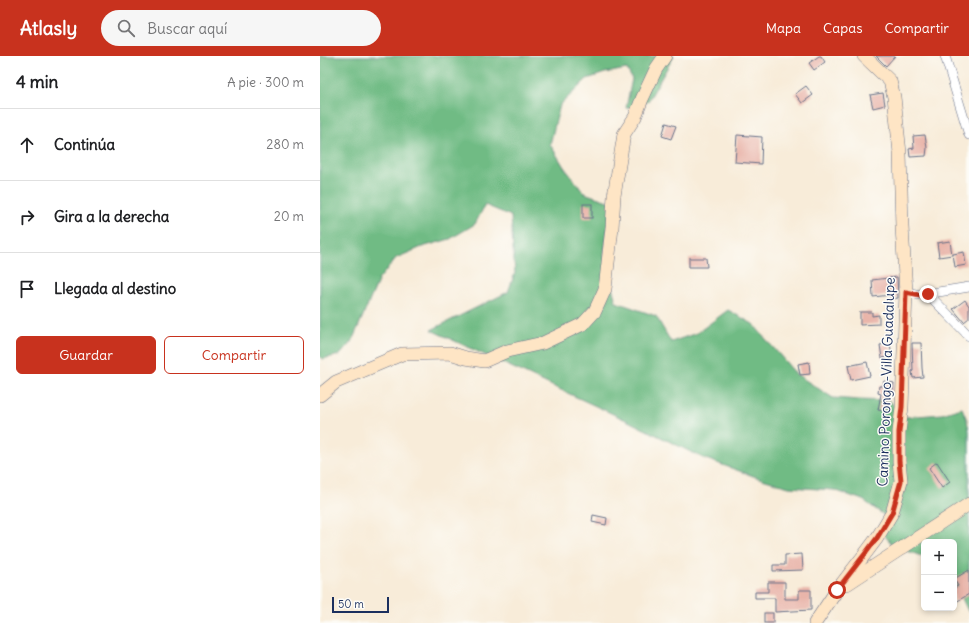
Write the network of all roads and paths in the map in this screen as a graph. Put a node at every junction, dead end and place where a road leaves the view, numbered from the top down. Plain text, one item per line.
1 (666, 56) edge
2 (864, 56) edge
3 (946, 56) edge
4 (969, 135) edge
5 (969, 287) edge
6 (906, 292) junction
7 (928, 294) junction
8 (969, 336) edge
9 (320, 395) edge
10 (969, 504) edge
11 (837, 590) junction
12 (815, 623) edge

1 - 9 street
2 - 6 street, Camino Porongo-Villa Guadalupe
3 - 4 street
5 - 7 street
6 - 7 street
6 - 11 street, Camino Porongo-Villa Guadalupe
7 - 8 street
10 - 11 street
11 - 12 street, Camino Porongo-Villa Guadalupe

